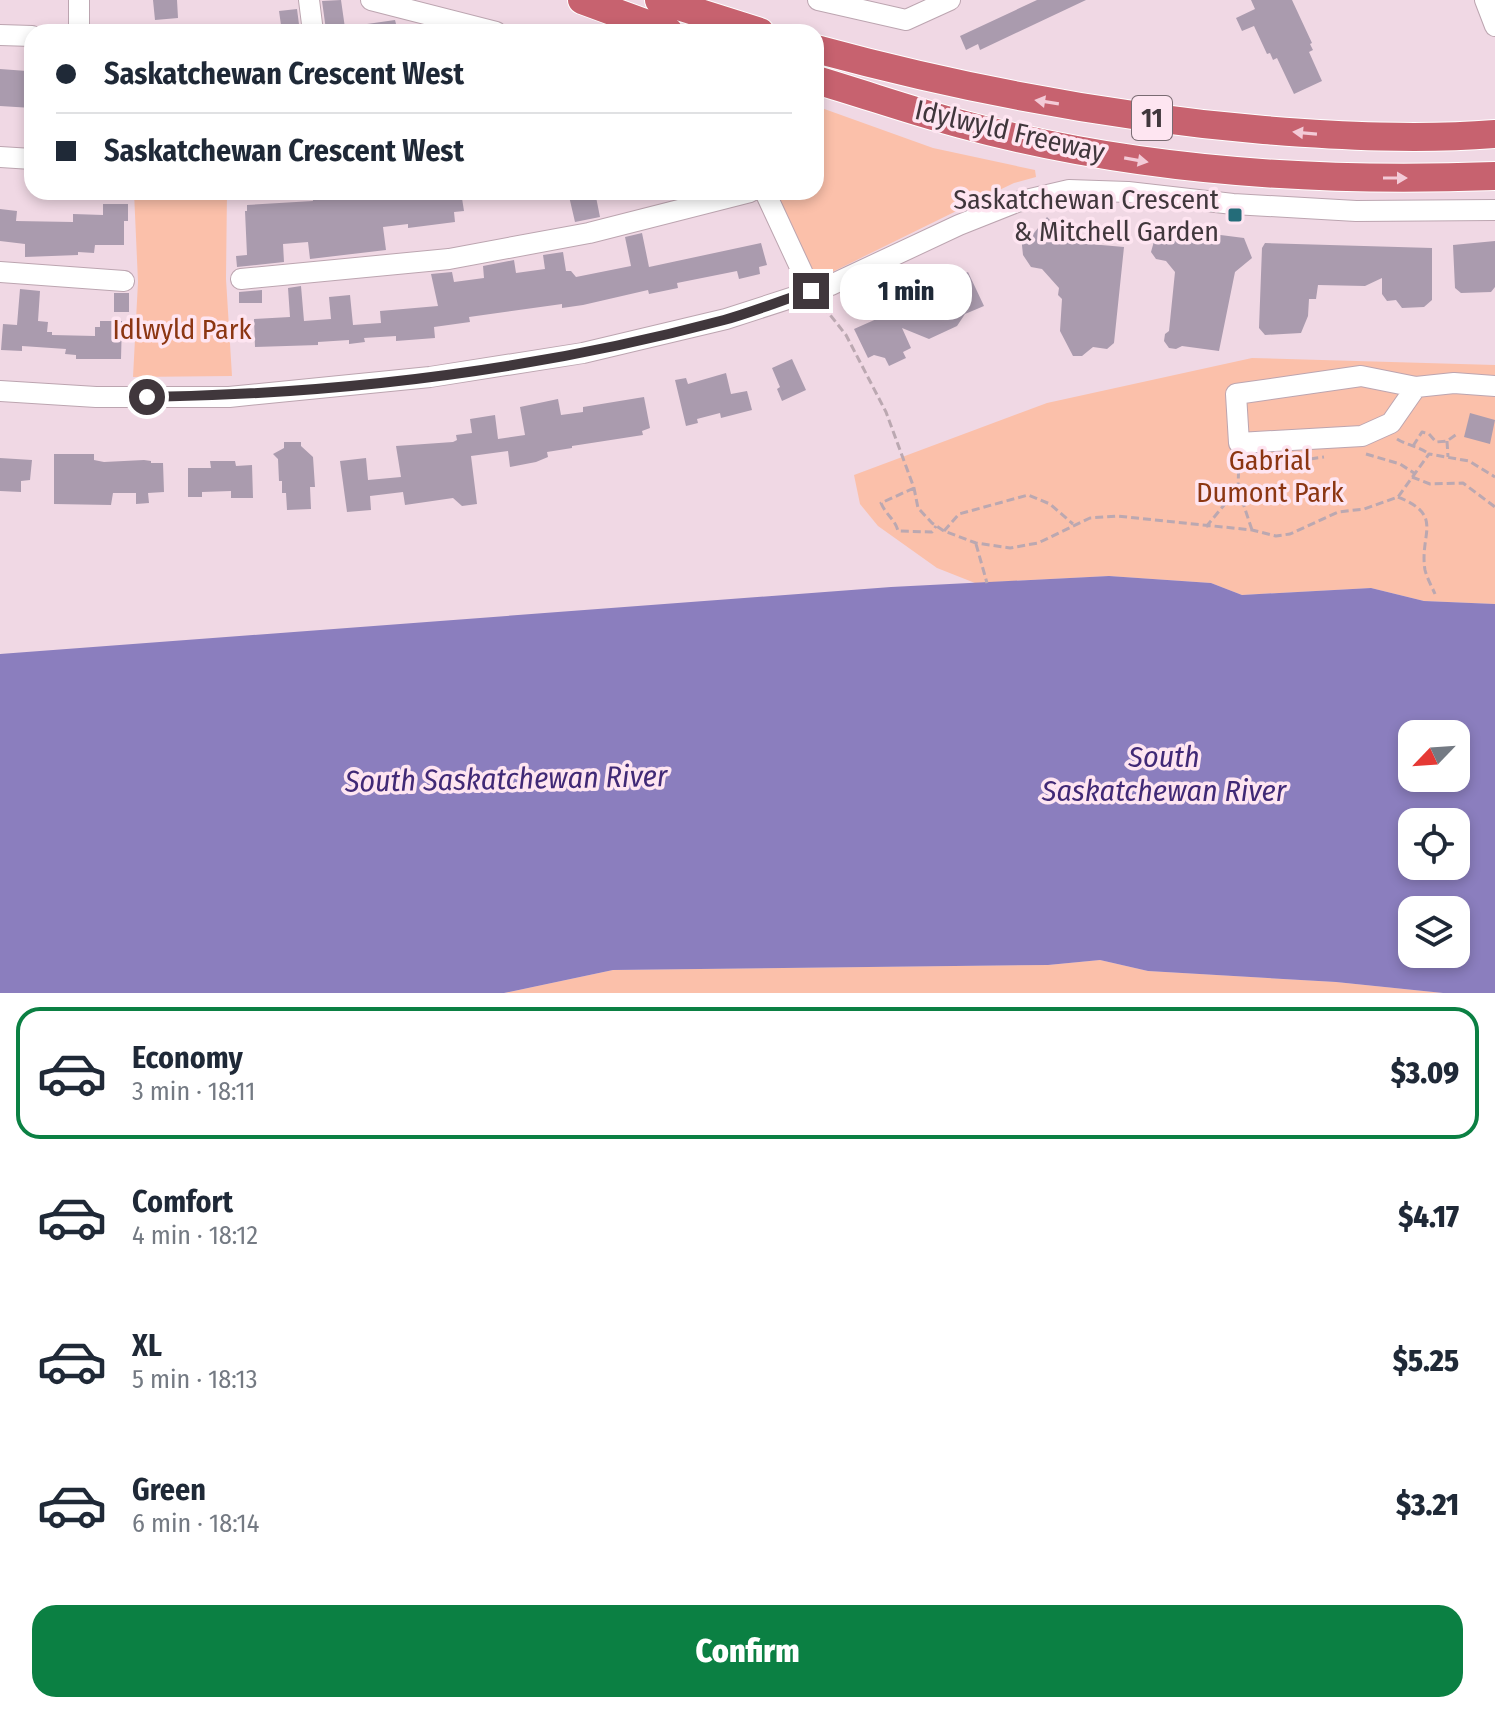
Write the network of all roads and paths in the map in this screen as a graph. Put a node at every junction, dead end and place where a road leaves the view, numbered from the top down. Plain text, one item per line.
1 (79, 0) edge
2 (309, 0) edge
3 (371, 0) edge
4 (659, 0) edge
5 (818, 0) edge
6 (950, 0) edge
7 (1485, 0) edge
8 (586, 1) edge
9 (79, 24) edge
10 (312, 24) edge
11 (465, 24) edge
12 (648, 24) edge
13 (675, 24) edge
14 (733, 24) edge
15 (1495, 26) edge
16 (0, 35) edge
17 (24, 36) edge
18 (824, 51) edge
19 (824, 82) edge
20 (1495, 134) edge
21 (0, 157) edge
22 (24, 158) edge
23 (1495, 176) edge
24 (719, 200) edge
25 (769, 200) edge
26 (1495, 210) edge
27 (0, 272) edge
28 (241, 279) dead end
29 (124, 281) dead end
30 (811, 291) junction
31 (1495, 386) edge
32 (1416, 387) junction
33 (0, 391) edge
34 (1381, 428) junction
35 (1457, 434) dead end
36 (1447, 441) junction
37 (1413, 446) junction
38 (1363, 452) dead end
39 (1429, 454) junction
40 (1332, 456) dead end
41 (1448, 458) junction
42 (1495, 470) edge
43 (1489, 472) junction
44 (1413, 475) junction
45 (1495, 477) edge
46 (914, 488) junction
47 (1238, 488) junction
48 (1398, 497) junction
49 (1495, 507) edge
50 (1073, 525) junction
51 (936, 526) junction
52 (1206, 527) junction
53 (1252, 530) junction
54 (944, 531) junction
55 (976, 543) junction
56 (987, 583) dead end
57 (1435, 594) dead end

1 - 9 street
2 - 10 street
3 - 11 street
4 - 13 street
4 - 14 highway
5 - 6 street
7 - 15 street
8 - 12 highway
16 - 17 street
20 -> 18 highway, Idylwyld Freeway / 11
19 -> 23 highway, Idylwyld Freeway / 11
21 - 22 street
24 - 28 street
25 - 30 street
26 - 30 street
27 - 29 street
30 - 33 street
30 - 46 path
31 - 32 street
32 - 34 street
32 - 34 street
34 - 37 path
35 - 36 path
36 - 37 path
36 - 41 path
37 - 39 path
38 - 44 path
39 - 41 path
39 - 44 path
40 - 47 path
41 - 43 path
42 - 43 path
43 - 45 path
44 - 48 path
44 - 49 path
46 - 51 path
46 - 51 path
47 - 52 path
47 - 53 path
48 - 53 path
48 - 57 path
50 - 52 path
50 - 54 path
50 - 55 path
51 - 54 path
52 - 53 path
54 - 55 path
55 - 56 path

